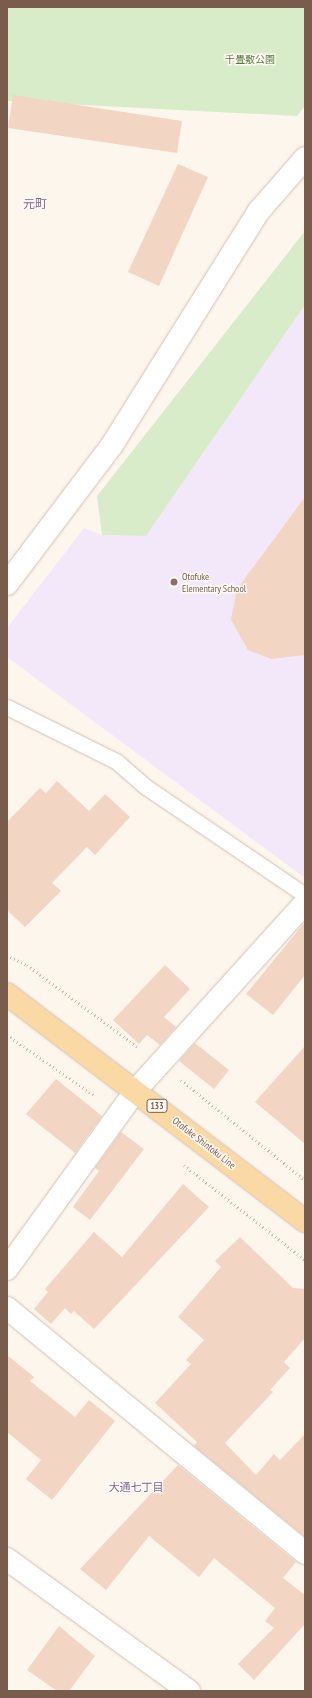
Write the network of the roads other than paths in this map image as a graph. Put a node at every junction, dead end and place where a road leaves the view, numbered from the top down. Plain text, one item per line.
1 (305, 158) edge
2 (7, 584) edge
3 (7, 707) edge
4 (305, 895) edge
5 (305, 903) edge
6 (7, 994) edge
7 (136, 1090) junction
8 (305, 1221) edge
9 (7, 1269) edge
10 (7, 1308) edge
11 (305, 1553) edge
12 (7, 1559) edge
13 (189, 1691) edge

1 - 2 street
3 - 4 lane
5 - 7 street
6 - 7 main road, Otofuke Shintoku Line / 133
7 - 8 main road, Otofuke Shintoku Line / 133
7 - 9 street
10 - 11 street
12 - 13 street

